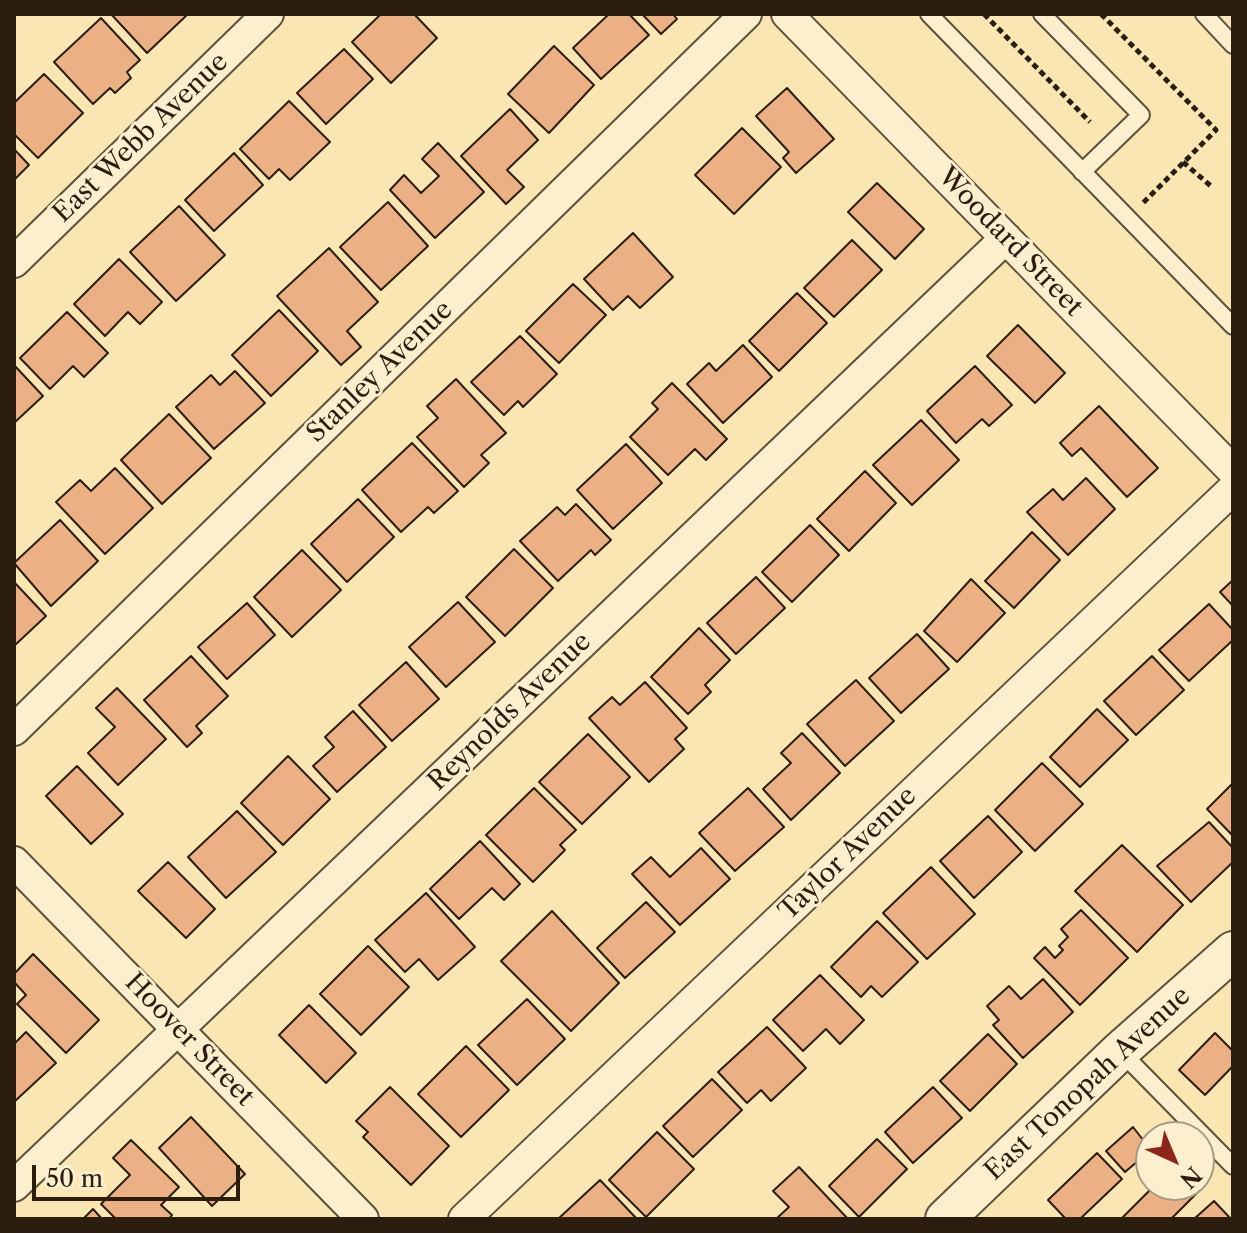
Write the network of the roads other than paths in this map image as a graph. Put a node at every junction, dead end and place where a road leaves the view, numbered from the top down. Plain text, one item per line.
1 (268, 14) edge
2 (746, 14) edge
3 (787, 14) edge
4 (929, 14) edge
5 (1042, 14) edge
6 (1204, 14) edge
7 (1233, 45) edge
8 (1082, 172) junction
9 (1006, 238) junction
10 (14, 262) edge
11 (1233, 326) edge
12 (1233, 471) edge
13 (1233, 489) edge
14 (14, 730) edge
15 (14, 862) edge
16 (1233, 951) edge
17 (178, 1030) junction
18 (1120, 1051) junction
19 (1233, 1166) edge
20 (14, 1186) edge
21 (958, 1215) edge
22 (363, 1219) edge
23 (464, 1219) edge

1 - 10 street, East Webb Avenue
2 - 14 street, Stanley Avenue
3 - 9 street, Woodard Street
4 - 8 lane
5 - 8 lane
6 - 7 lane
8 - 11 lane
9 - 12 street, Woodard Street
9 - 17 street, Reynolds Avenue
13 - 23 street, Taylor Avenue
15 - 17 street, Hoover Street
16 - 18 street, East Tonopah Avenue
17 - 20 street, Reynolds Avenue
17 - 22 street, Hoover Street
18 - 19 lane
18 - 21 street, East Tonopah Avenue

